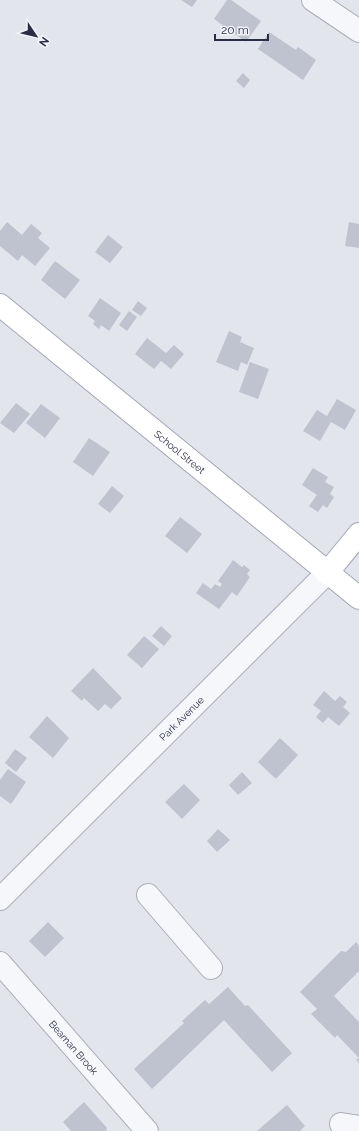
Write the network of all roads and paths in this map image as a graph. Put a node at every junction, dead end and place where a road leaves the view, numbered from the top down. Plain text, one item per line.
1 (313, 0) edge
2 (359, 31) edge
3 (0, 306) edge
4 (359, 534) edge
5 (328, 573) junction
6 (359, 598) edge
7 (148, 895) dead end
8 (0, 900) edge
9 (0, 963) edge
10 (210, 968) dead end
11 (147, 1131) edge

1 - 2 street
3 - 5 main road, School Street
4 - 5 main road, Park Avenue
5 - 6 main road, School Street
5 - 8 street, Park Avenue
7 - 10 street
9 - 11 street, Beaman Brook

